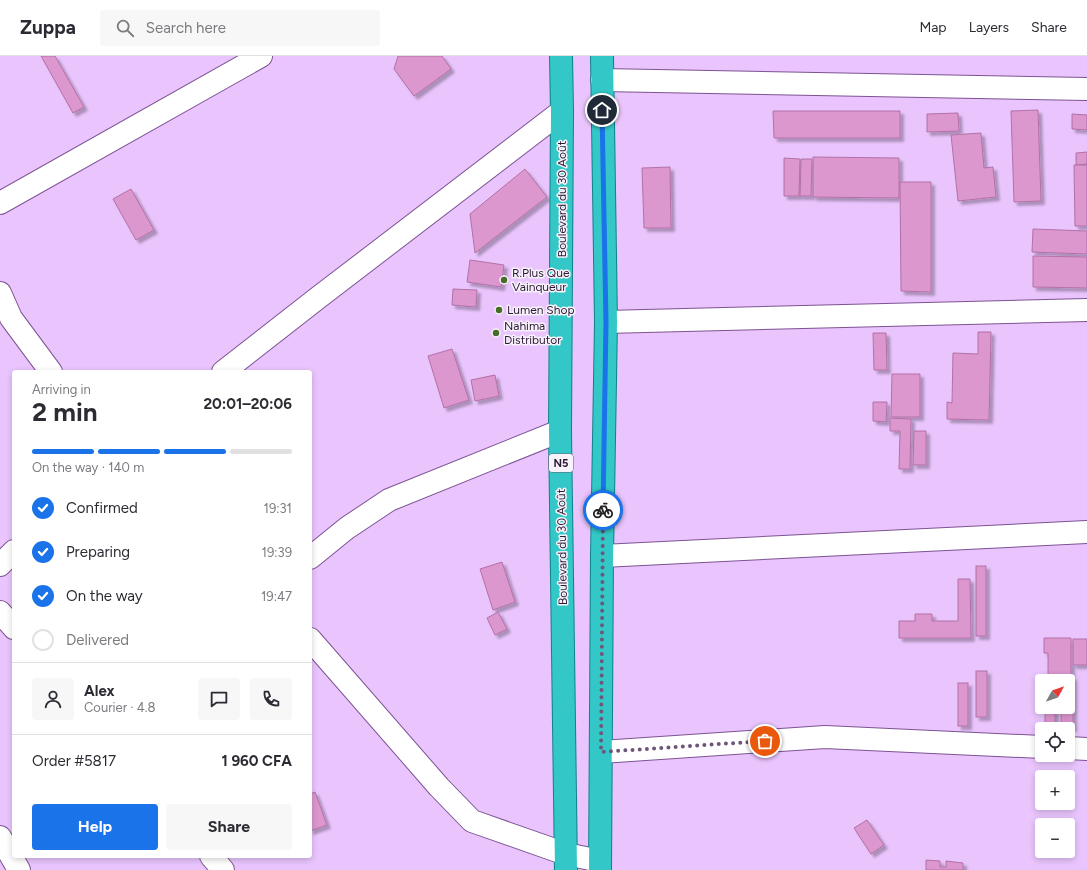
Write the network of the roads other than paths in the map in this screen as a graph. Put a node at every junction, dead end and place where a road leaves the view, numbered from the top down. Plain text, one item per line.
1 (561, 56) edge
2 (602, 56) edge
3 (258, 57) edge
4 (602, 80) junction
5 (1087, 89) edge
6 (562, 111) junction
7 (0, 202) edge
8 (0, 293) edge
9 (1087, 310) edge
10 (606, 322) junction
11 (50, 370) edge
12 (226, 370) edge
13 (560, 431) junction
14 (1087, 532) edge
15 (12, 553) edge
16 (312, 556) edge
17 (602, 556) junction
18 (0, 565) edge
19 (0, 612) edge
20 (12, 626) edge
21 (312, 641) edge
22 (1035, 747) edge
23 (1075, 748) edge
24 (1087, 749) edge
25 (601, 752) junction
26 (0, 836) edge
27 (12, 857) edge
28 (12, 858) edge
29 (213, 858) edge
30 (566, 862) edge
31 (600, 866) edge
32 (19, 870) edge
33 (224, 870) edge

1 - 6 highway, Boulevard du 30 Août / N5
2 - 4 highway
3 - 7 street
4 - 5 street
4 - 10 highway
6 - 12 street
6 - 13 highway, Boulevard du 30 Août / N5
8 - 11 street
9 - 10 street
10 - 17 highway
13 - 16 street
13 - 30 highway, Boulevard du 30 Août / N5
14 - 17 street
15 - 18 street
17 - 25 highway
19 - 20 street
21 - 30 street
22 - 25 street
23 - 24 street
25 - 31 highway
26 - 27 street
28 - 32 street
29 - 33 street
30 - 31 street

